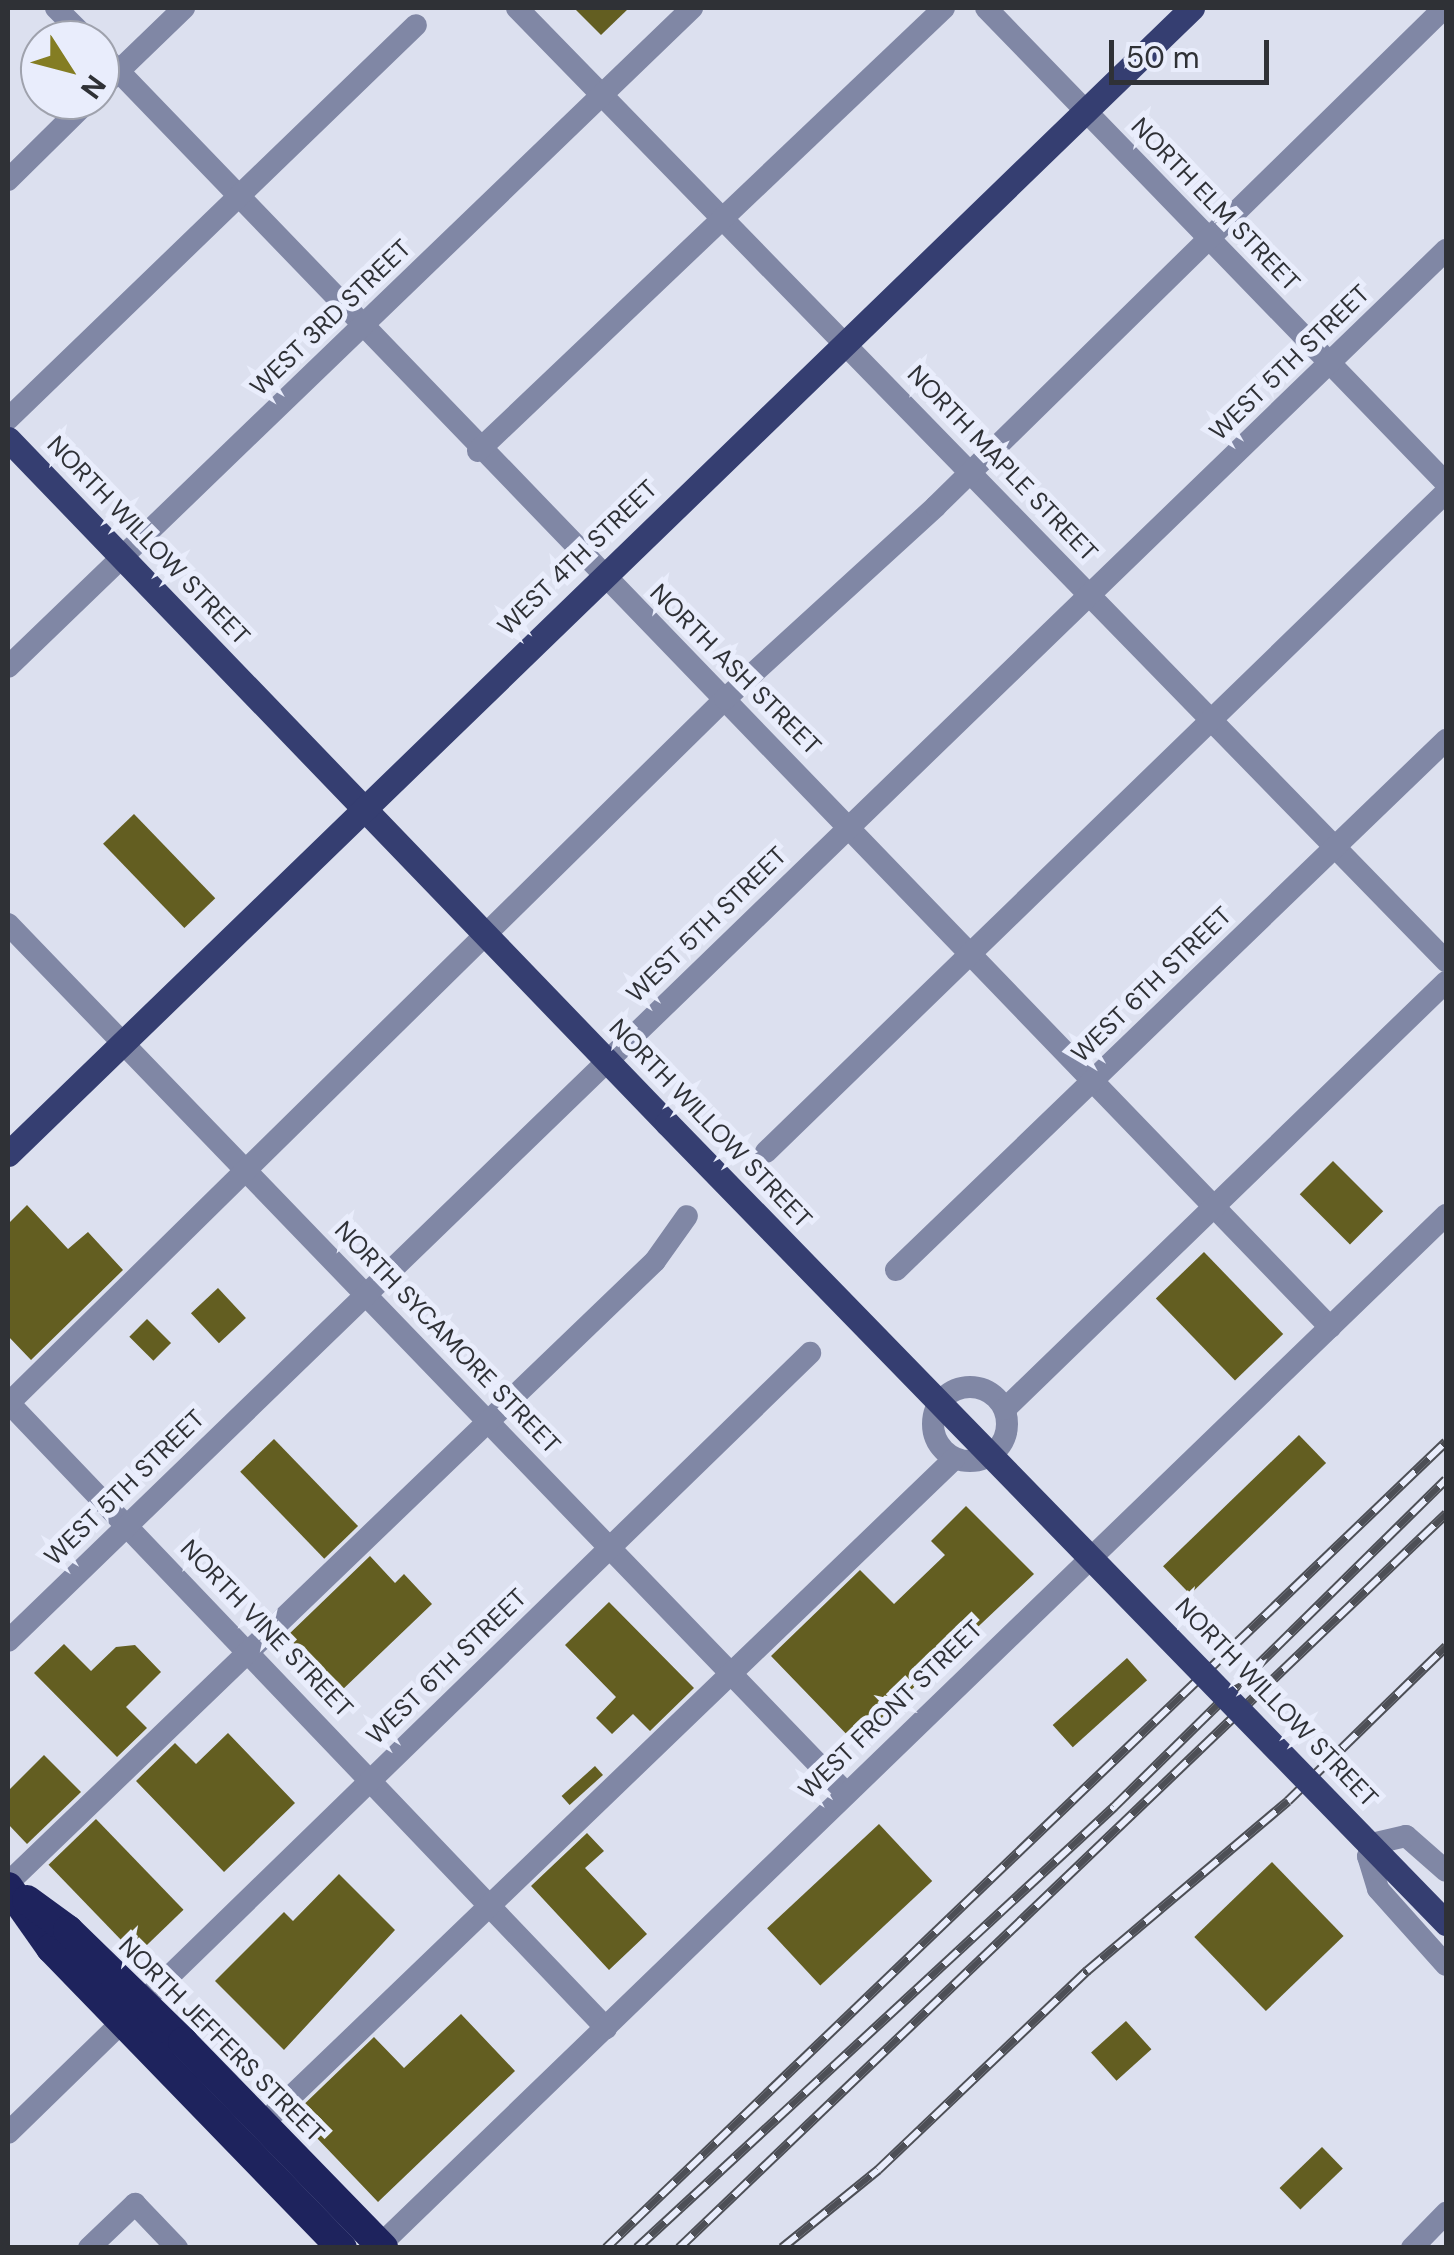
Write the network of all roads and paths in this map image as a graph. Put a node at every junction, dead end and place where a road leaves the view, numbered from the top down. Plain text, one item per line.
1 (184, 8) edge
2 (517, 8) edge
3 (692, 8) edge
4 (944, 8) edge
5 (986, 8) edge
6 (1192, 8) edge
7 (1444, 8) edge
8 (416, 25) dead end
9 (120, 69) edge
10 (120, 73) edge
11 (601, 95) junction
12 (1085, 110) junction
13 (69, 120) edge
14 (8, 180) edge
15 (238, 196) junction
16 (722, 220) junction
17 (1208, 238) junction
18 (1446, 250) edge
19 (362, 327) junction
20 (846, 342) junction
21 (1328, 364) junction
22 (8, 419) edge
23 (8, 439) edge
24 (478, 450) junction
25 (970, 470) junction
26 (1446, 483) edge
27 (1446, 492) edge
28 (122, 557) junction
29 (603, 576) junction
30 (1090, 594) junction
31 (8, 667) edge
32 (725, 699) junction
33 (1212, 719) junction
34 (1446, 740) edge
35 (364, 808) junction
36 (850, 826) junction
37 (1336, 847) junction
38 (8, 924) edge
39 (486, 935) junction
40 (971, 952) junction
41 (1446, 961) edge
42 (1446, 982) edge
43 (123, 1043) junction
44 (607, 1061) junction
45 (1094, 1079) junction
46 (766, 1152) dead end
47 (8, 1154) edge
48 (243, 1168) junction
49 (1216, 1205) junction
50 (1446, 1215) edge
51 (687, 1216) dead end
52 (896, 1270) dead end
53 (366, 1294) junction
54 (1330, 1327) junction
55 (810, 1353) dead end
56 (8, 1403) edge
57 (1005, 1409) junction
58 (488, 1420) junction
59 (996, 1452) junction
60 (954, 1459) junction
61 (126, 1525) junction
62 (612, 1544) junction
63 (1094, 1552) junction
64 (8, 1641) edge
65 (246, 1648) junction
66 (734, 1670) junction
67 (372, 1778) junction
68 (845, 1792) junction
69 (1446, 1871) edge
70 (8, 1886) edge
71 (490, 1903) junction
72 (1446, 1923) edge
73 (1446, 1964) edge
74 (133, 2013) junction
75 (606, 2028) junction
76 (173, 2052) junction
77 (275, 2112) dead end
78 (8, 2133) edge
79 (1446, 2213) edge
80 (89, 2248) edge
81 (177, 2248) edge
82 (342, 2248) edge
83 (380, 2248) edge
84 (1412, 2248) edge

1 - 9 street
2 - 11 street, NORTH MAPLE STREET
3 - 11 street, WEST 3RD STREET
4 - 16 street
5 - 12 street, NORTH ELM STREET
6 - 12 main road, WEST 4TH STREET
7 - 17 street
8 - 15 street
10 - 15 street, NORTH ASH STREET
11 - 16 street, NORTH MAPLE STREET
11 - 19 street, WEST 3RD STREET
12 - 17 street, NORTH ELM STREET
12 - 20 main road, WEST 4TH STREET
13 - 14 street
15 - 19 street, NORTH ASH STREET
15 - 22 street
16 - 20 street, NORTH MAPLE STREET
16 - 24 street
17 - 21 street, NORTH ELM STREET
17 - 25 street
18 - 21 street, WEST 5TH STREET
19 - 24 street, NORTH ASH STREET
19 - 28 street, WEST 3RD STREET
20 - 25 street, NORTH MAPLE STREET
20 - 29 main road, WEST 4TH STREET
21 - 26 street, NORTH ELM STREET
21 - 30 street, WEST 5TH STREET
23 - 28 main road, NORTH WILLOW STREET
24 - 29 street, NORTH ASH STREET
25 - 30 street, NORTH MAPLE STREET
25 - 32 street
27 - 33 street
28 - 31 street, WEST 3RD STREET
28 - 35 main road, NORTH WILLOW STREET
29 - 32 street, NORTH ASH STREET
29 - 35 main road, WEST 4TH STREET
30 - 33 street, NORTH MAPLE STREET
30 - 36 street, WEST 5TH STREET
32 - 36 street, NORTH ASH STREET
32 - 39 street
33 - 37 street, NORTH MAPLE STREET
33 - 40 street
34 - 37 street, WEST 6TH STREET
35 - 39 main road, NORTH WILLOW STREET
35 - 43 main road, WEST 4TH STREET
36 - 40 street, NORTH ASH STREET
36 - 44 street, WEST 5TH STREET
37 - 41 street, NORTH MAPLE STREET
37 - 45 street, WEST 6TH STREET
38 - 43 street, NORTH SYCAMORE STREET
39 - 44 main road, NORTH WILLOW STREET
39 - 48 street
40 - 45 street, NORTH ASH STREET
40 - 46 street
42 - 49 street
43 - 47 main road, WEST 4TH STREET
43 - 48 street, NORTH SYCAMORE STREET
44 - 53 street, WEST 5TH STREET
44 - 72 main road, NORTH WILLOW STREET, bridge
45 - 49 street, NORTH ASH STREET
45 - 52 street, WEST 6TH STREET
48 - 53 street, NORTH SYCAMORE STREET
48 - 56 street
49 - 54 street, NORTH ASH STREET
49 - 57 street
50 - 54 street, WEST FRONT STREET
51 - 58 street
53 - 58 street, NORTH SYCAMORE STREET
53 - 61 street, WEST 5TH STREET
54 - 63 street, WEST FRONT STREET
55 - 62 street, WEST 6TH STREET
56 - 61 street, NORTH VINE STREET
57 - 59 street
57 - 60 street
58 - 62 street, NORTH SYCAMORE STREET
58 - 65 street
59 - 60 street
59 - 63 street
60 - 66 street
61 - 64 street, WEST 5TH STREET
61 - 65 street, NORTH VINE STREET
62 - 66 street, NORTH SYCAMORE STREET
62 - 67 street, WEST 6TH STREET
63 - 68 street, WEST FRONT STREET
65 - 67 street, NORTH VINE STREET
65 - 70 street
66 - 68 street, NORTH SYCAMORE STREET
66 - 71 street
67 - 71 street, NORTH VINE STREET
67 - 74 street, WEST 6TH STREET
68 - 75 street, WEST FRONT STREET
69 - 73 street, NORTH WILLOW STREET
70 - 74 highway, NORTH JEFFERS STREET
71 - 75 street, NORTH VINE STREET
71 - 77 street
74 - 76 highway, NORTH JEFFERS STREET
74 - 78 street, WEST 6TH STREET
75 - 83 street, WEST FRONT STREET
76 - 82 highway, NORTH JEFFERS STREET
76 - 83 highway, NORTH JEFFERS STREET, bridge
79 - 84 street
80 - 81 street

